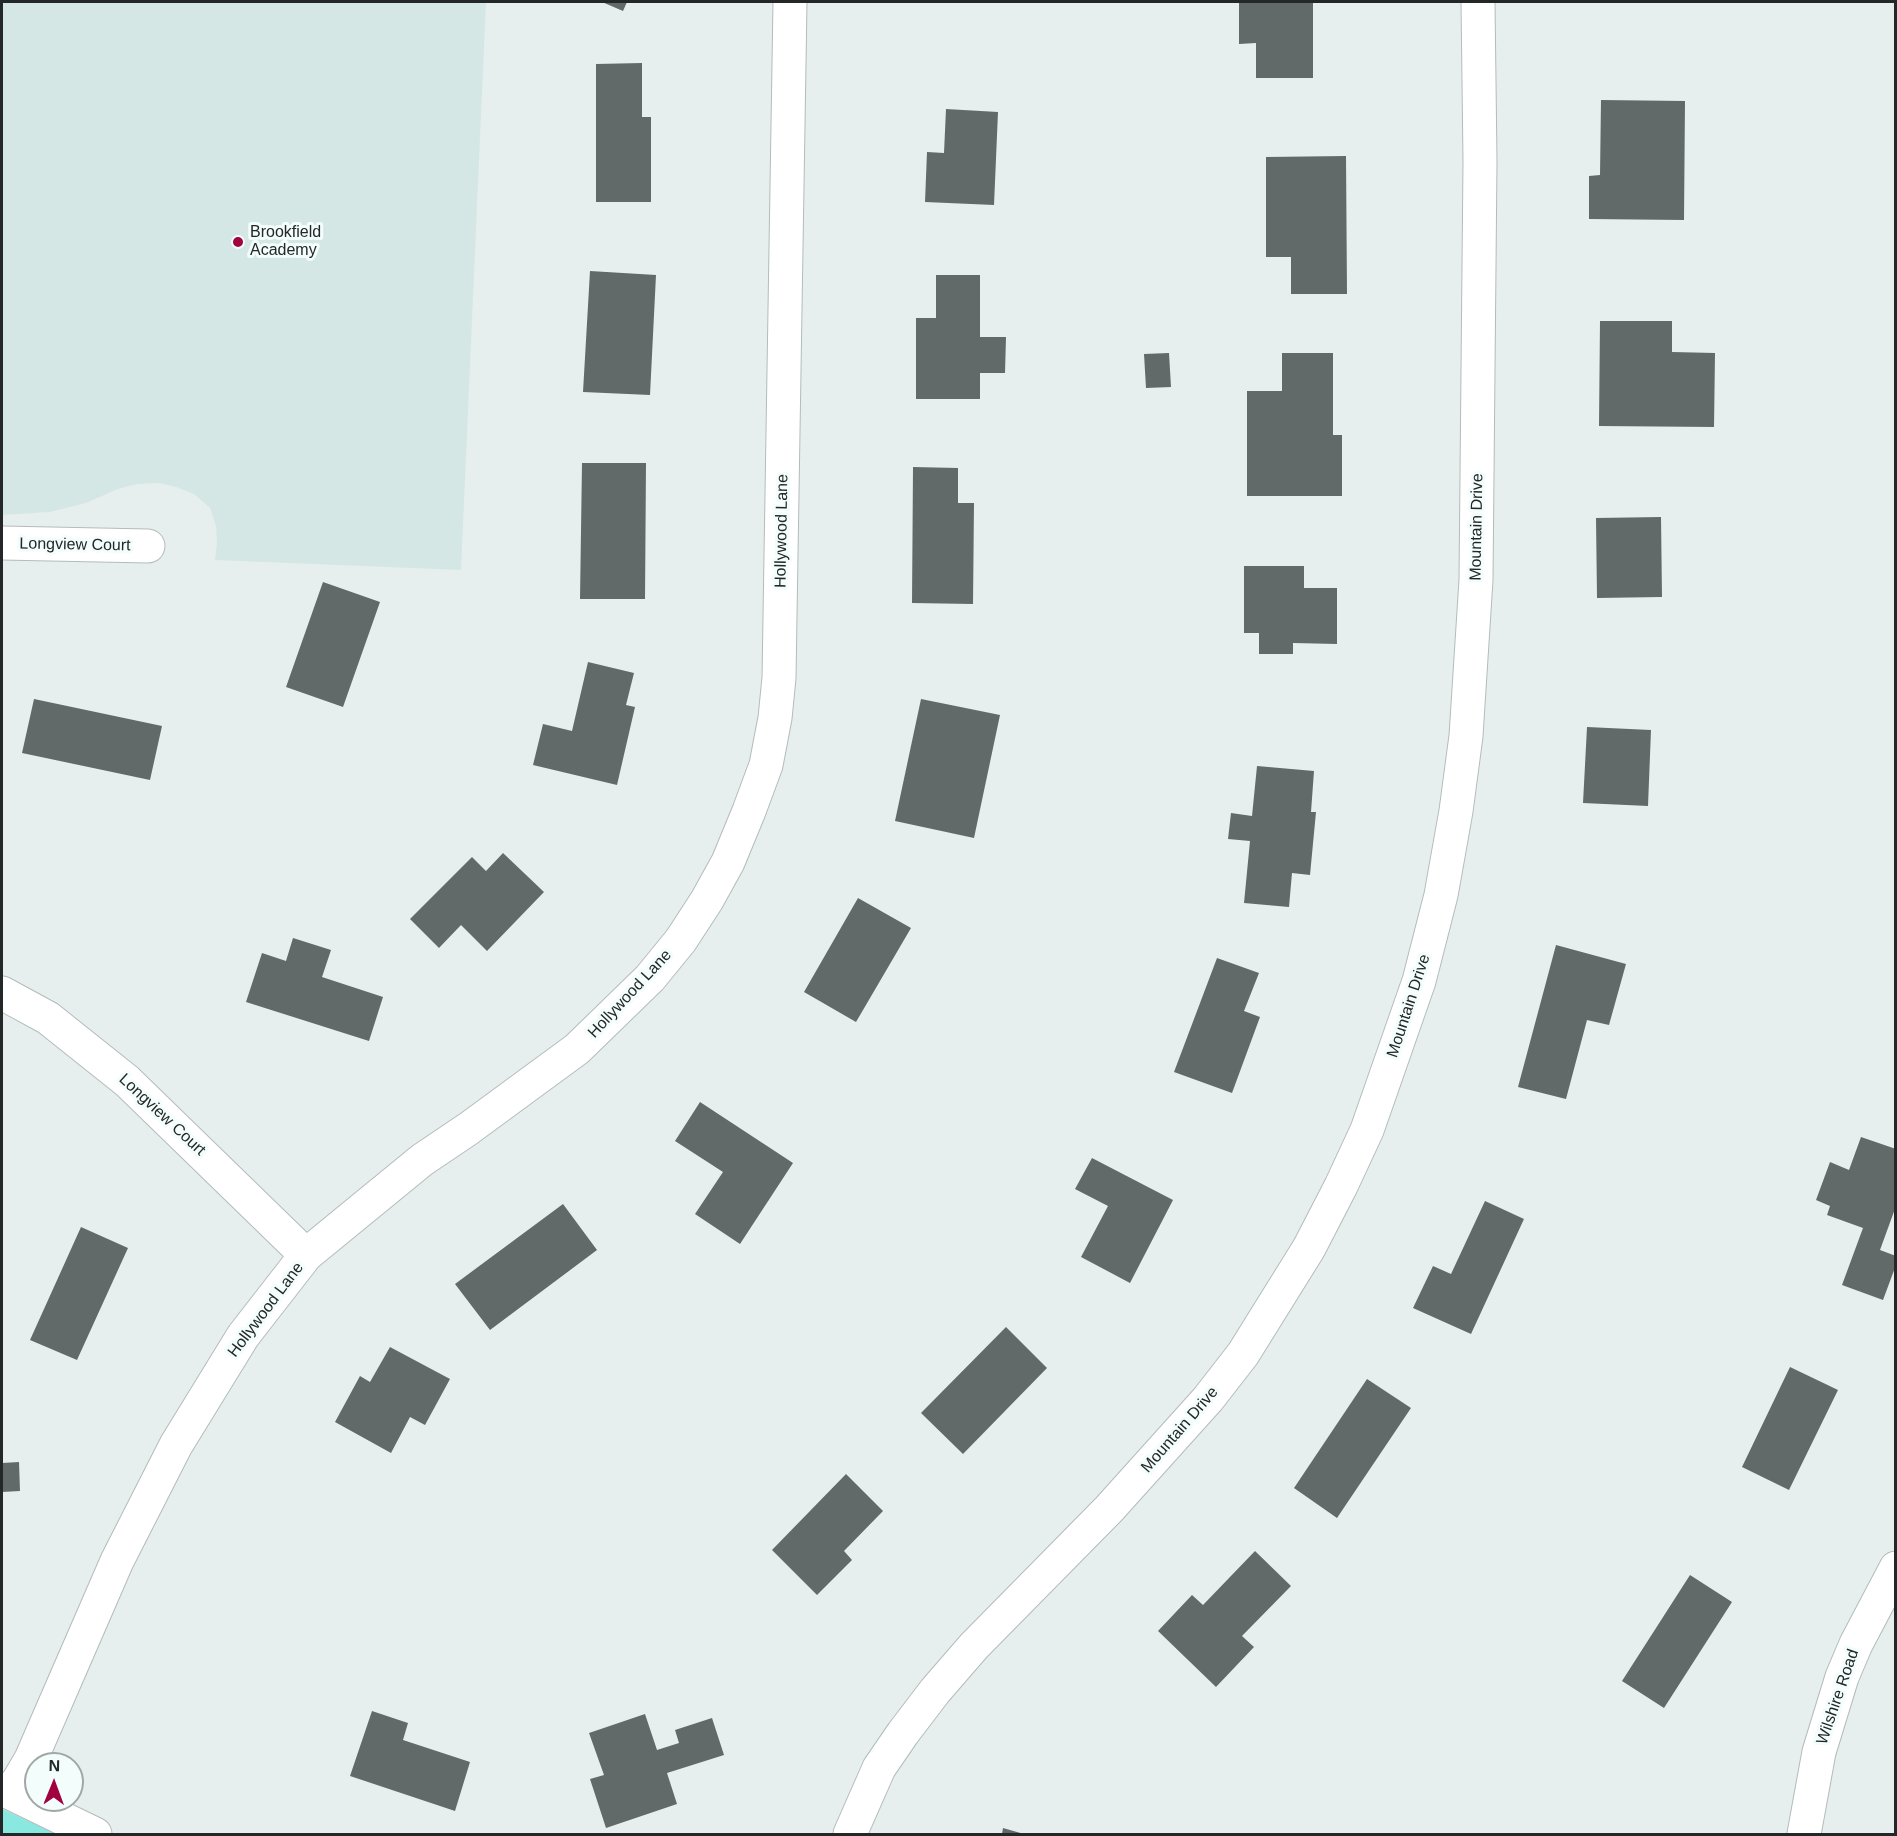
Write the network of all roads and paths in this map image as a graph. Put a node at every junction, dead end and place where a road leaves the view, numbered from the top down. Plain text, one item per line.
1 (790, 2) edge
2 (1478, 2) edge
3 (2, 543) edge
4 (148, 546) dead end
5 (2, 993) edge
6 (306, 1255) junction
7 (1896, 1568) edge
8 (6, 1791) edge
9 (95, 1834) edge
10 (850, 1834) edge
11 (1804, 1834) edge

1 - 6 street, Hollywood Lane
2 - 10 street, Mountain Drive
3 - 4 street, Longview Court
5 - 6 street, Longview Court
6 - 8 street, Hollywood Lane
7 - 11 street, Wilshire Road
8 - 9 street

